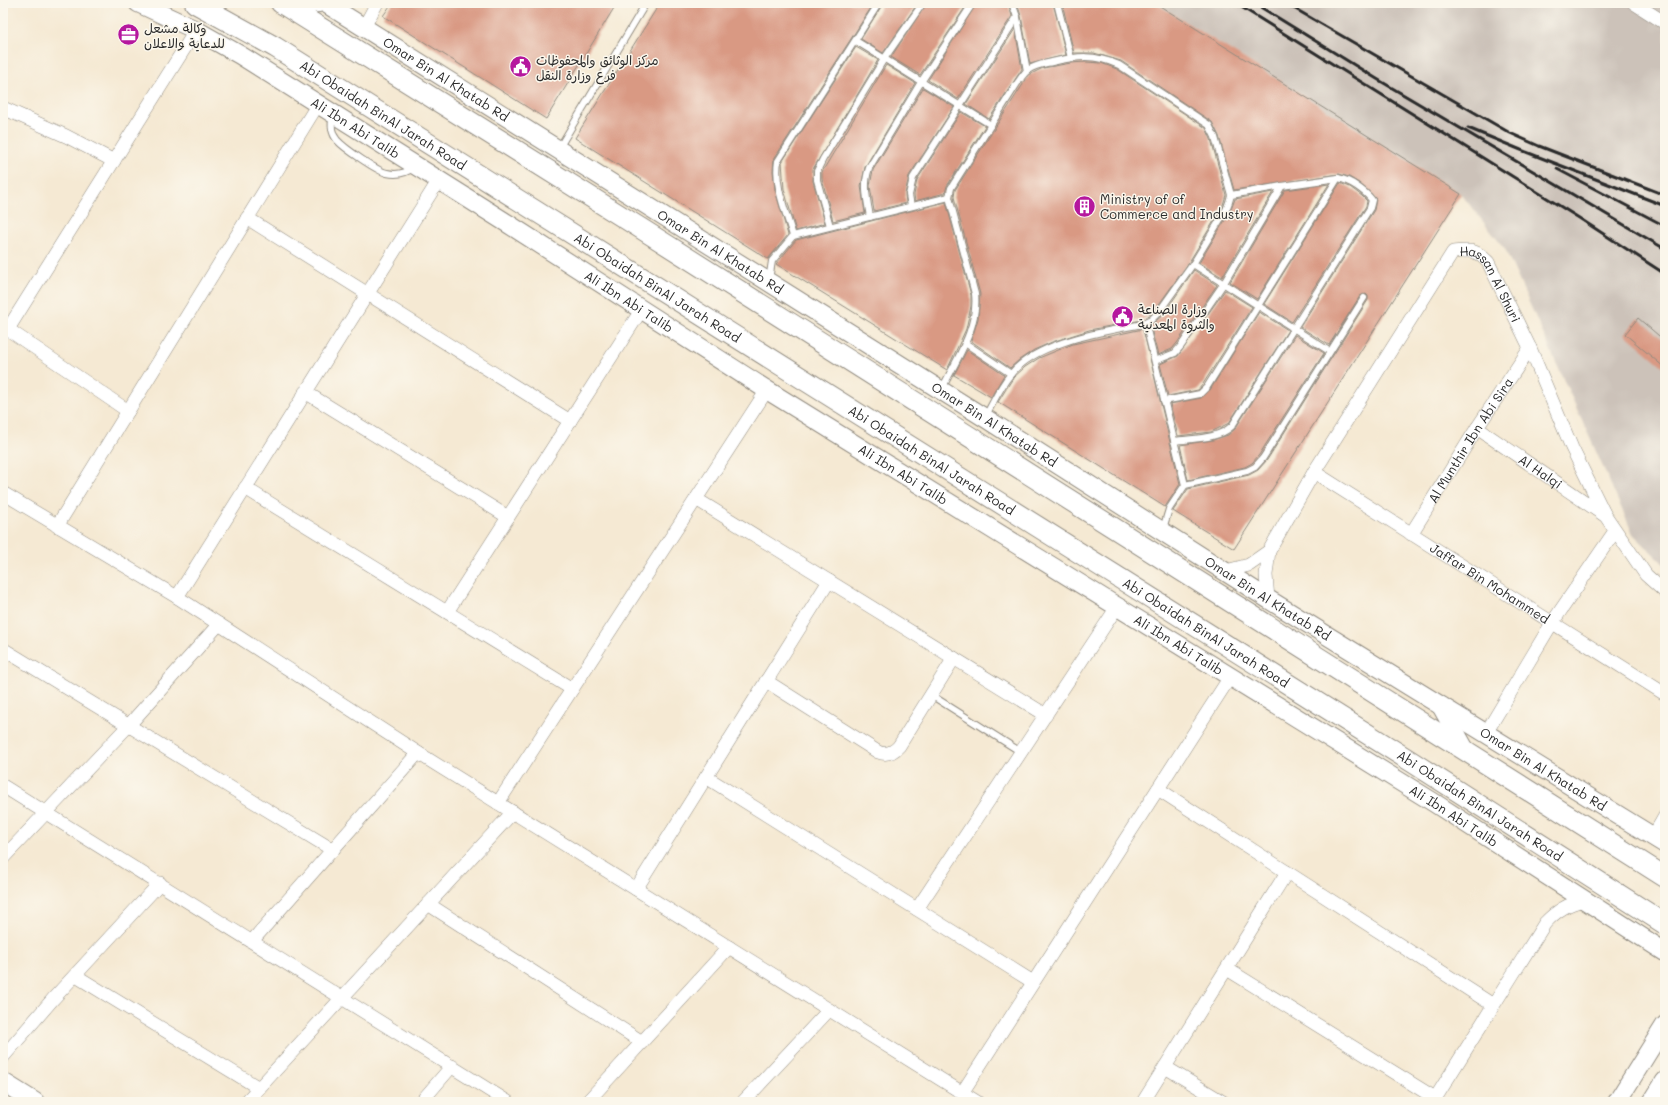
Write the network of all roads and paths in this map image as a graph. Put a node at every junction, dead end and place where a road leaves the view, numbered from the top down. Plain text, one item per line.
1 (138, 3) edge
2 (196, 3) edge
3 (319, 3) edge
4 (325, 3) edge
5 (377, 3) edge
6 (646, 3) edge
7 (879, 3) edge
8 (923, 3) edge
9 (973, 3) edge
10 (1012, 3) edge
11 (1057, 3) edge
12 (1634, 3) edge
13 (283, 4) edge
14 (1017, 17) junction
15 (1665, 23) edge
16 (364, 27) junction
17 (196, 30) junction
18 (856, 41) junction
19 (1071, 58) junction
20 (884, 59) junction
21 (1027, 71) junction
22 (921, 82) junction
23 (318, 104) junction
24 (960, 106) junction
25 (3, 108) edge
26 (334, 113) junction
27 (991, 125) junction
28 (558, 150) junction
29 (114, 161) junction
30 (416, 166) junction
31 (1338, 178) junction
32 (439, 180) junction
33 (1282, 186) junction
34 (1231, 195) junction
35 (632, 196) junction
36 (949, 197) junction
37 (911, 206) junction
38 (870, 217) junction
39 (247, 218) junction
40 (510, 225) junction
41 (558, 226) junction
42 (830, 226) junction
43 (645, 231) junction
44 (793, 236) junction
45 (1193, 264) junction
46 (1224, 282) junction
47 (768, 283) junction
48 (367, 294) junction
49 (1364, 298) dead end
50 (1259, 306) junction
51 (642, 309) junction
52 (6, 328) edge
53 (1293, 328) junction
54 (1147, 330) dead end
55 (965, 343) junction
56 (1530, 348) junction
57 (1329, 351) junction
58 (1155, 361) junction
59 (1011, 374) junction
60 (767, 390) junction
61 (941, 391) junction
62 (305, 392) junction
63 (1164, 401) junction
64 (128, 411) junction
65 (985, 418) junction
66 (570, 421) junction
67 (1477, 428) junction
68 (1174, 441) junction
69 (1314, 472) junction
70 (1186, 485) junction
71 (245, 488) junction
72 (3, 492) edge
73 (696, 499) junction
74 (1605, 515) junction
75 (508, 517) junction
76 (57, 526) junction
77 (1162, 531) junction
78 (1615, 531) junction
79 (1411, 534) junction
80 (1269, 551) junction
81 (1226, 571) junction
82 (829, 581) junction
83 (1665, 592) edge
84 (177, 597) junction
85 (1268, 599) junction
86 (1117, 607) junction
87 (447, 612) junction
88 (1552, 623) junction
89 (219, 624) junction
90 (3, 648) edge
91 (954, 658) junction
92 (1230, 677) junction
93 (766, 682) junction
94 (572, 689) junction
95 (1665, 694) edge
96 (931, 695) junction
97 (1440, 704) junction
98 (1046, 714) junction
99 (129, 725) junction
100 (1486, 733) junction
101 (1466, 751) junction
102 (1021, 752) junction
103 (418, 754) junction
104 (1412, 762) junction
105 (706, 777) junction
106 (3, 786) edge
107 (1158, 789) junction
108 (1433, 802) junction
109 (498, 803) junction
110 (45, 812) junction
111 (513, 812) junction
112 (1665, 816) edge
113 (1659, 840) edge
114 (333, 850) junction
115 (3, 858) edge
116 (1287, 872) junction
117 (1665, 877) edge
118 (160, 883) junction
119 (636, 889) junction
120 (1584, 900) junction
121 (428, 904) junction
122 (917, 909) junction
123 (1665, 924) edge
124 (252, 941) junction
125 (729, 947) junction
126 (1665, 952) edge
127 (1227, 968) junction
128 (76, 976) junction
129 (1033, 982) junction
130 (342, 998) junction
131 (1493, 1005) junction
132 (829, 1010) junction
133 (1665, 1025) edge
134 (642, 1042) junction
135 (3, 1057) edge
136 (452, 1066) junction
137 (1165, 1066) junction
138 (1665, 1081) edge
139 (3, 1082) edge
140 (259, 1088) junction
141 (962, 1092) junction
142 (1434, 1100) edge
143 (35, 1102) edge
144 (246, 1102) edge
145 (421, 1102) edge
146 (508, 1102) edge
147 (587, 1102) edge
148 (743, 1102) edge
149 (977, 1102) edge
150 (1143, 1102) edge
151 (1223, 1102) edge
152 (1617, 1102) edge
153 (1652, 1102) edge

1 - 17 street, Ali Ibn Abi Talib
2 - 41 main road, Abi Obaidah BinAl Jarah Road
3 - 13 street
4 - 16 street, Omar Bin Al Khatab Rd
5 - 16 street
6 - 28 lane
7 - 18 lane
8 - 20 lane
9 - 22 lane
10 - 14 lane
11 - 19 lane
12 - 15 street
13 - 43 main road
14 - 21 lane
14 - 24 lane
16 - 28 street, Omar Bin Al Khatab Rd
17 - 23 street, Ali Ibn Abi Talib
17 - 29 street
18 - 20 lane
18 - 44 lane
19 - 21 lane
19 - 34 lane
20 - 22 lane
20 - 42 lane
21 - 27 lane
22 - 24 lane
22 - 38 lane
23 - 26 street, Ali Ibn Abi Talib
23 - 39 street
24 - 27 lane
24 - 37 lane
25 - 29 street
26 - 30 street, Ali Ibn Abi Talib
26 - 30 lane
27 - 36 lane
28 - 35 street, Omar Bin Al Khatab Rd
29 - 52 street
30 - 32 street, Ali Ibn Abi Talib
31 - 33 lane
31 - 50 lane
31 - 53 lane
32 - 40 street, Ali Ibn Abi Talib
32 - 48 street
33 - 34 lane
33 - 46 lane
34 - 45 lane
35 - 43 street
35 - 47 street, Omar Bin Al Khatab Rd
36 - 37 lane
36 - 55 lane
37 - 38 lane
38 - 42 lane
39 - 48 street
39 - 64 street
40 - 41 street
40 - 51 street, Ali Ibn Abi Talib
41 - 104 main road, Abi Obaidah BinAl Jarah Road
42 - 44 lane
43 - 101 main road
44 - 47 lane
45 - 46 lane
45 - 59 lane
46 - 50 lane
46 - 58 lane
47 - 61 street, Omar Bin Al Khatab Rd
48 - 62 street
48 - 66 street
49 - 57 lane
50 - 53 lane
50 - 63 lane
51 - 60 street, Ali Ibn Abi Talib
51 - 66 street
52 - 64 street
53 - 57 lane
53 - 68 lane
54 - 58 lane
55 - 59 lane
55 - 61 lane
56 - 67 street, Al Munthir Ibn Abi Sira
56 - 69 street, Hassan Al Shuri
56 - 74 street, Hassan Al Shuri
57 - 70 lane
58 - 63 lane
59 - 65 lane
60 - 73 street
60 - 86 street, Ali Ibn Abi Talib
61 - 65 street, Omar Bin Al Khatab Rd
62 - 71 street
62 - 75 street
63 - 68 lane
64 - 76 street
65 - 77 street, Omar Bin Al Khatab Rd
66 - 75 street
67 - 74 street, Al Halqi
67 - 79 street, Al Munthir Ibn Abi Sira
68 - 70 lane
69 - 79 street, Jaffar Bin Mohammed
69 - 80 street, Hassan Al Shuri
70 - 77 lane
71 - 84 street
71 - 87 street
72 - 76 street
73 - 82 street
73 - 94 street
74 - 78 street, Hassan Al Shuri
75 - 87 street
76 - 84 street
77 - 81 street, Omar Bin Al Khatab Rd
78 - 83 street, Hassan Al Shuri
78 - 88 street
79 - 88 street, Jaffar Bin Mohammed
80 - 81 street, Hassan Al Shuri
80 - 85 street, Hassan Al Shuri
81 - 85 street, Omar Bin Al Khatab Rd
82 - 91 street
82 - 93 street
84 - 89 street
85 - 97 street, Omar Bin Al Khatab Rd
86 - 92 street, Ali Ibn Abi Talib
86 - 98 street
87 - 94 street
88 - 95 street, Jaffar Bin Mohammed
88 - 100 street
89 - 99 street
89 - 103 street
90 - 99 street
91 - 96 street
91 - 98 street
92 - 107 street
92 - 108 street, Ali Ibn Abi Talib
93 - 96 street
93 - 105 street
94 - 109 street
96 - 102 lane
97 - 100 street, Omar Bin Al Khatab Rd
97 - 101 street
98 - 102 street
99 - 110 street
99 - 114 street
100 - 113 street, Omar Bin Al Khatab Rd
101 - 117 main road
102 - 122 street
103 - 109 street
103 - 114 street
104 - 108 street
104 - 123 main road, Abi Obaidah BinAl Jarah Road
105 - 119 street
105 - 122 street
106 - 110 street
107 - 116 street
107 - 129 street
108 - 120 street, Ali Ibn Abi Talib
109 - 111 street
110 - 115 street
110 - 118 street
111 - 119 street
111 - 121 street
112 - 113 street
114 - 124 street
116 - 127 street
116 - 131 street
118 - 124 street
118 - 128 street
119 - 125 street
120 - 126 street, Ali Ibn Abi Talib
120 - 131 street
121 - 130 street
121 - 134 street
122 - 129 street
124 - 130 street
125 - 132 street
125 - 134 street
127 - 137 street
127 - 142 street
128 - 135 street
128 - 140 street
129 - 141 street
130 - 136 street
130 - 140 street
131 - 142 street
132 - 141 street
132 - 148 street
133 - 152 street
134 - 147 street
136 - 145 street
136 - 146 street
137 - 150 street
137 - 151 street
138 - 153 street
139 - 143 street
140 - 144 street
141 - 149 street

